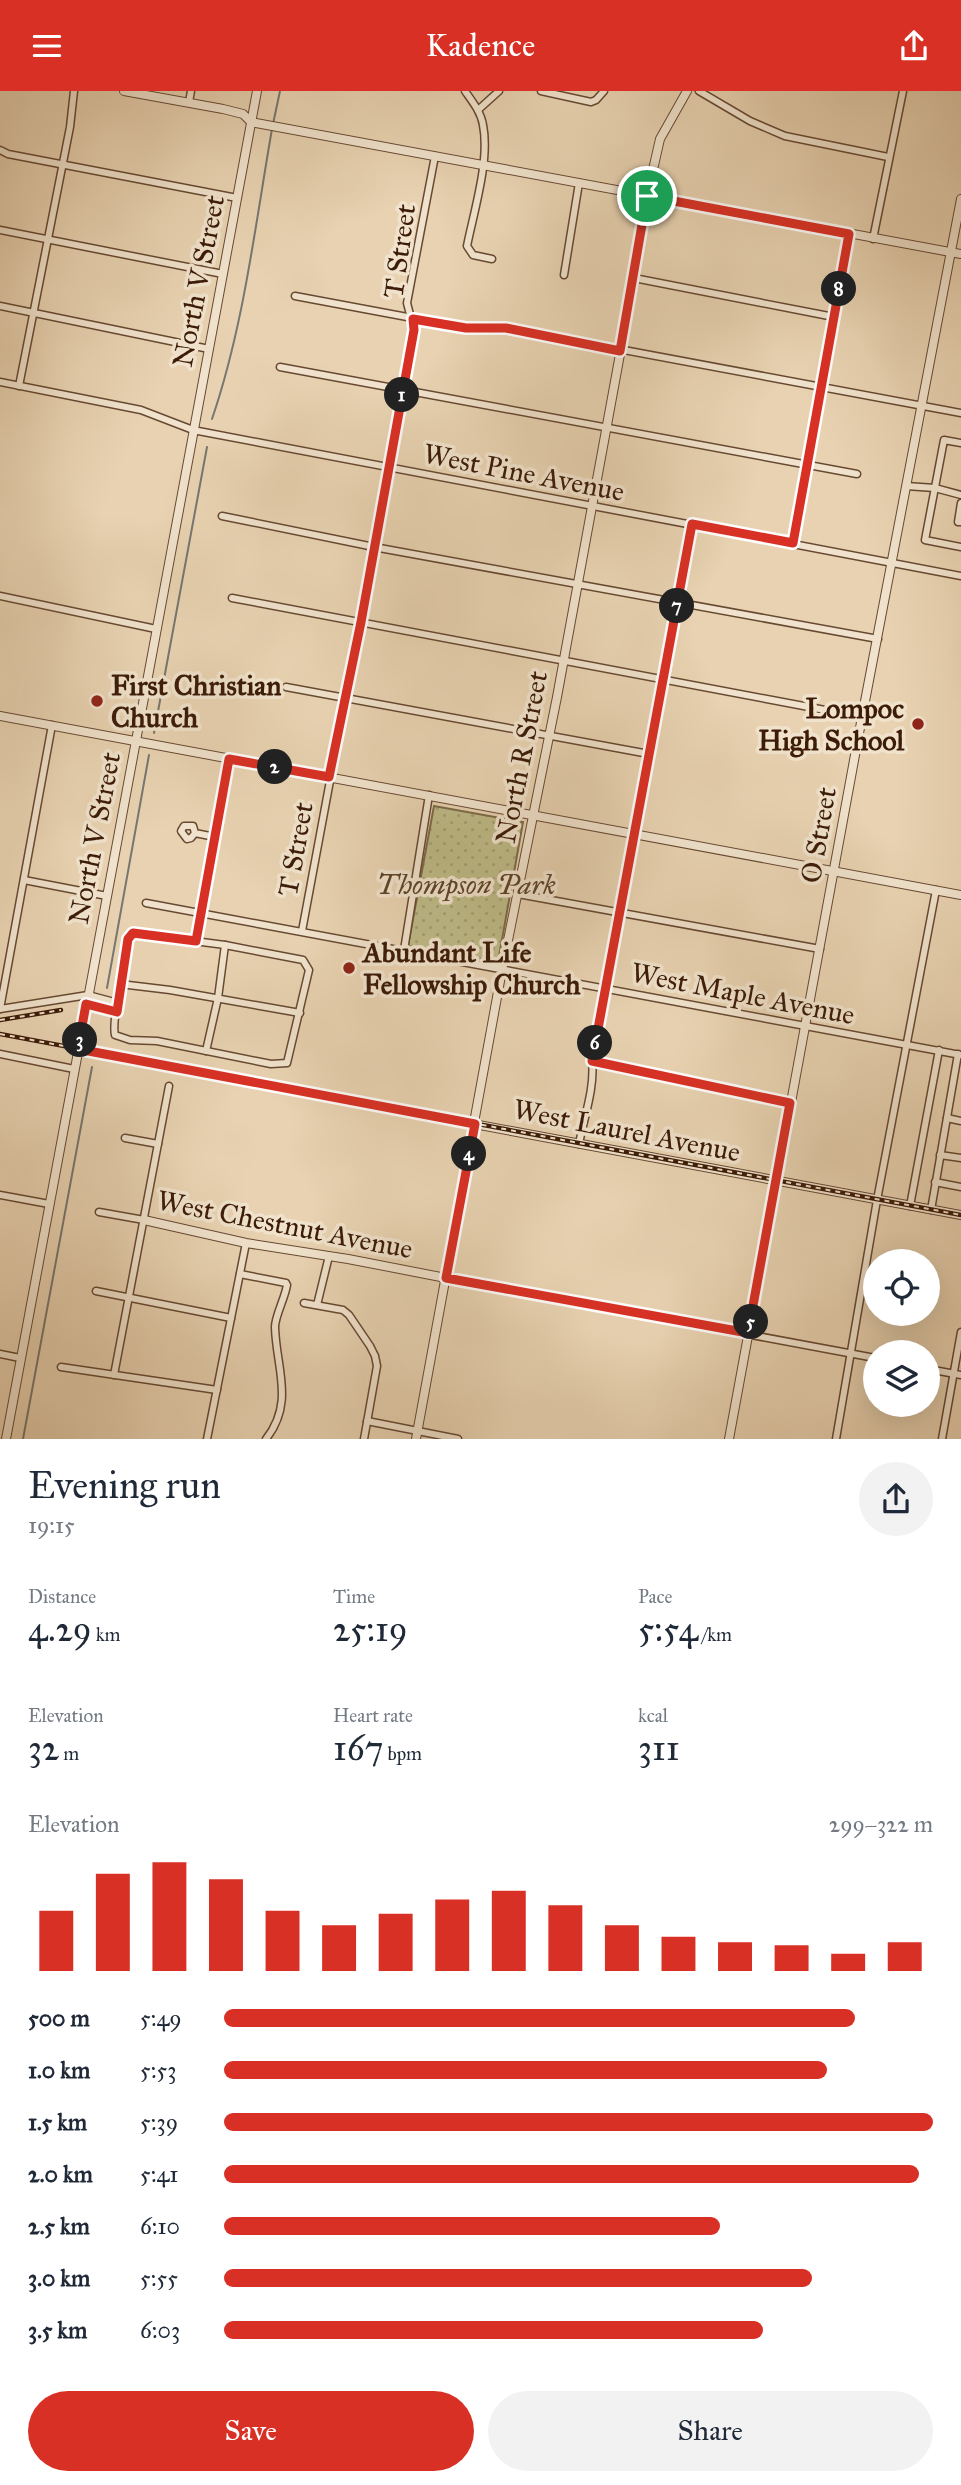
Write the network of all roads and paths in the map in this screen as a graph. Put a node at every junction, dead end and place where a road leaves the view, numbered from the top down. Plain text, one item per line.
1 (74, 91) edge
2 (124, 91) edge
3 (191, 91) edge
4 (257, 91) edge
5 (465, 91) edge
6 (499, 91) edge
7 (541, 91) edge
8 (604, 91) edge
9 (687, 91) edge
10 (699, 91) edge
11 (903, 91) edge
12 (189, 102) junction
13 (478, 110) junction
14 (256, 123) junction
15 (0, 151) edge
16 (435, 156) junction
17 (888, 157) junction
18 (62, 165) junction
19 (483, 165) junction
20 (579, 184) junction
21 (647, 196) junction
22 (237, 198) junction
23 (961, 199) edge
24 (0, 230) edge
25 (849, 234) junction
26 (873, 239) junction
27 (48, 240) junction
28 (950, 252) junction
29 (961, 254) edge
30 (492, 259) dead end
31 (223, 274) junction
32 (564, 275) dead end
33 (634, 278) junction
34 (295, 296) dead end
35 (0, 306) edge
36 (33, 313) junction
37 (834, 317) junction
38 (413, 319) junction
39 (209, 349) junction
40 (620, 351) junction
41 (280, 367) dead end
42 (0, 382) edge
43 (19, 386) junction
44 (823, 388) junction
45 (403, 390) junction
46 (920, 406) junction
47 (961, 414) edge
48 (607, 428) junction
49 (194, 430) junction
50 (961, 443) edge
51 (809, 466) junction
52 (389, 468) junction
53 (857, 474) dead end
54 (906, 486) junction
55 (935, 488) junction
56 (961, 495) edge
57 (961, 503) edge
58 (592, 506) junction
59 (222, 516) dead end
60 (961, 522) edge
61 (692, 524) junction
62 (793, 543) junction
63 (374, 547) junction
64 (961, 547) edge
65 (892, 563) junction
66 (961, 576) edge
67 (578, 583) junction
68 (1, 596) edge
69 (232, 598) dead end
70 (677, 602) junction
71 (0, 604) edge
72 (361, 622) junction
73 (156, 629) junction
74 (878, 639) junction
75 (563, 660) junction
76 (663, 680) junction
77 (286, 687) dead end
78 (345, 697) junction
79 (0, 716) edge
80 (862, 717) junction
81 (52, 726) junction
82 (550, 735) junction
83 (135, 742) junction
84 (649, 754) junction
85 (229, 759) junction
86 (329, 777) junction
87 (429, 795) junction
88 (532, 815) junction
89 (195, 832) dead end
90 (633, 834) junction
91 (215, 837) junction
92 (835, 871) junction
93 (24, 880) junction
94 (936, 890) junction
95 (518, 894) junction
96 (961, 895) edge
97 (107, 896) junction
98 (146, 903) dead end
99 (201, 911) junction
100 (619, 912) junction
101 (302, 931) junction
102 (196, 941) junction
103 (225, 945) junction
104 (404, 950) junction
105 (820, 950) junction
106 (502, 970) junction
107 (120, 984) junction
108 (605, 989) junction
109 (218, 998) junction
110 (87, 1000) junction
111 (118, 1003) junction
112 (0, 1009) edge
113 (117, 1012) junction
114 (300, 1013) junction
115 (806, 1026) junction
116 (907, 1045) junction
117 (78, 1049) junction
118 (939, 1050) junction
119 (206, 1051) junction
120 (0, 1054) edge
121 (960, 1054) edge
122 (592, 1061) junction
123 (75, 1069) junction
124 (958, 1080) edge
125 (169, 1086) dead end
126 (790, 1103) junction
127 (947, 1118) junction
128 (961, 1121) edge
129 (475, 1124) junction
130 (125, 1138) dead end
131 (158, 1144) junction
132 (579, 1144) junction
133 (940, 1155) junction
134 (961, 1158) edge
135 (777, 1181) junction
136 (935, 1182) junction
137 (961, 1187) edge
138 (0, 1195) edge
139 (877, 1200) junction
140 (49, 1204) junction
141 (910, 1206) junction
142 (931, 1210) junction
143 (99, 1212) dead end
144 (961, 1215) edge
145 (144, 1220) junction
146 (246, 1243) junction
147 (329, 1256) junction
148 (240, 1274) junction
149 (446, 1278) junction
150 (96, 1291) dead end
151 (128, 1297) junction
152 (304, 1303) dead end
153 (317, 1305) junction
154 (231, 1318) junction
155 (961, 1332) edge
156 (748, 1333) junction
157 (853, 1353) junction
158 (0, 1354) edge
159 (863, 1355) edge
160 (20, 1358) junction
161 (61, 1367) dead end
162 (940, 1371) edge
163 (958, 1374) edge
164 (114, 1375) junction
165 (217, 1391) junction
166 (368, 1421) junction
167 (417, 1435) edge
168 (6, 1439) edge
169 (207, 1439) edge
170 (266, 1439) edge
171 (364, 1439) edge
172 (458, 1439) edge
173 (729, 1439) edge
174 (836, 1439) edge
175 (942, 1439) edge

1 - 18 street
2 - 12 street
3 - 12 street
4 - 14 street, North V Street
5 - 13 street
6 - 13 street
7 - 8 street
9 - 21 street, North R Street
10 - 17 street
11 - 17 street
12 - 14 street
13 - 19 street
14 - 16 street
14 - 22 street, North V Street
15 - 18 street
16 - 19 street
16 - 38 street, T Street
17 - 26 street
18 - 22 street
18 - 27 street
19 - 20 street
19 - 30 street
20 - 21 street
20 - 32 street
21 - 25 street
21 - 33 street, North R Street
22 - 31 street, North V Street
23 - 28 street, O Street
24 - 27 street
25 - 26 street
25 - 37 street
26 - 28 street
27 - 31 street
27 - 36 street
28 - 29 street
28 - 46 street, O Street
31 - 39 street, North V Street
33 - 37 street
33 - 40 street, North R Street
34 - 38 street
35 - 36 street
36 - 39 street
36 - 43 street
37 - 44 street
38 - 40 street
38 - 45 street, T Street
39 - 49 street, North V Street
40 - 44 street
40 - 48 street, North R Street
41 - 45 street
42 - 43 street, West Pine Avenue
43 - 49 street, West Pine Avenue
44 - 46 street
44 - 51 street
45 - 48 street
45 - 52 street, T Street
46 - 47 street
46 - 54 street, O Street
48 - 51 street
48 - 58 street, North R Street
49 - 52 street, West Pine Avenue
49 - 73 street, North V Street
50 - 55 street
51 - 53 street
51 - 62 street
52 - 58 street, West Pine Avenue
52 - 63 street, T Street
54 - 55 street
54 - 65 street, O Street
55 - 56 street
55 - 64 street
57 - 60 street
58 - 61 street, West Pine Avenue
58 - 67 street, North R Street
59 - 63 street
61 - 62 street, West Pine Avenue
61 - 70 street
62 - 65 street, West Pine Avenue
63 - 67 street
63 - 72 street, T Street
65 - 66 street, West Pine Avenue
65 - 74 street, O Street
67 - 70 street
67 - 75 street, North R Street
68 - 71 street
68 - 73 street
69 - 72 street
70 - 74 street
70 - 76 street
72 - 75 street
72 - 78 street, T Street
73 - 83 street, North V Street
74 - 80 street, O Street
75 - 76 street
75 - 82 street, North R Street
76 - 80 street
76 - 84 street
77 - 78 street
78 - 82 street
78 - 86 street, T Street
79 - 81 street
80 - 92 street, O Street
81 - 83 street
81 - 93 street
82 - 84 street
82 - 88 street, North R Street
83 - 85 street
83 - 97 street, North V Street
84 - 90 street
85 - 86 street
85 - 91 street
86 - 87 street
86 - 101 street, T Street
87 - 88 street
87 - 104 street
88 - 90 street
88 - 95 street, North R Street
89 - 91 street
90 - 92 street
90 - 100 street
91 - 99 street
92 - 94 street
92 - 105 street, O Street
93 - 97 street
93 - 112 street
94 - 96 street
94 - 116 street
95 - 100 street
95 - 106 street, North R Street
97 - 110 street, North V Street
98 - 99 street, West Maple Avenue
99 - 101 street, West Maple Avenue
99 - 102 street
100 - 105 street
100 - 108 street
101 - 104 street, West Maple Avenue
102 - 103 street
102 - 107 street
103 - 109 street
103 - 114 street
104 - 106 street, West Maple Avenue
105 - 115 street, O Street
106 - 108 street, West Maple Avenue
106 - 129 street, North R Street
107 - 109 street
107 - 111 street
108 - 115 street, West Maple Avenue
108 - 122 street
109 - 114 street
109 - 119 street
110 - 111 street
110 - 112 street
110 - 113 street
110 - 117 street, North V Street
111 - 113 street
113 - 119 street
114 - 119 street
115 - 116 street, West Maple Avenue
115 - 126 street, O Street
116 - 118 street, West Maple Avenue
116 - 139 street
117 - 123 street, North V Street
117 - 129 street, West Laurel Avenue
118 - 121 street, West Maple Avenue
118 - 141 street
120 - 123 street
121 - 124 street
122 - 126 street
122 - 132 street
123 - 140 street, North V Street
124 - 127 street
125 - 131 street
126 - 135 street, O Street
127 - 128 street
127 - 133 street
129 - 132 street, West Laurel Avenue
129 - 149 street, North R Street
130 - 131 street
131 - 145 street
132 - 135 street, West Laurel Avenue
133 - 134 street
133 - 136 street
135 - 139 street, West Laurel Avenue
135 - 156 street, O Street
136 - 137 street
136 - 142 street
138 - 140 street
139 - 141 street, West Laurel Avenue
139 - 157 street
140 - 160 street, North V Street
141 - 142 street, West Laurel Avenue
142 - 144 street, West Laurel Avenue
143 - 145 street, West Chestnut Avenue
145 - 146 street, West Chestnut Avenue
145 - 151 street
146 - 147 street, West Chestnut Avenue
146 - 148 street
147 - 149 street, West Chestnut Avenue
147 - 153 street
148 - 154 street
148 - 170 street
149 - 156 street, West Chestnut Avenue
149 - 167 street, North R Street
150 - 151 street
151 - 154 street
151 - 164 street
152 - 153 street
153 - 166 street
154 - 165 street
155 - 163 street
156 - 157 street, West Chestnut Avenue
156 - 173 street, O Street
157 - 159 street, West Chestnut Avenue
157 - 174 street
158 - 160 street
160 - 168 street, North V Street
161 - 164 street
162 - 163 street
163 - 175 street
164 - 165 street
165 - 169 street
166 - 167 street
166 - 171 street
167 - 172 street

